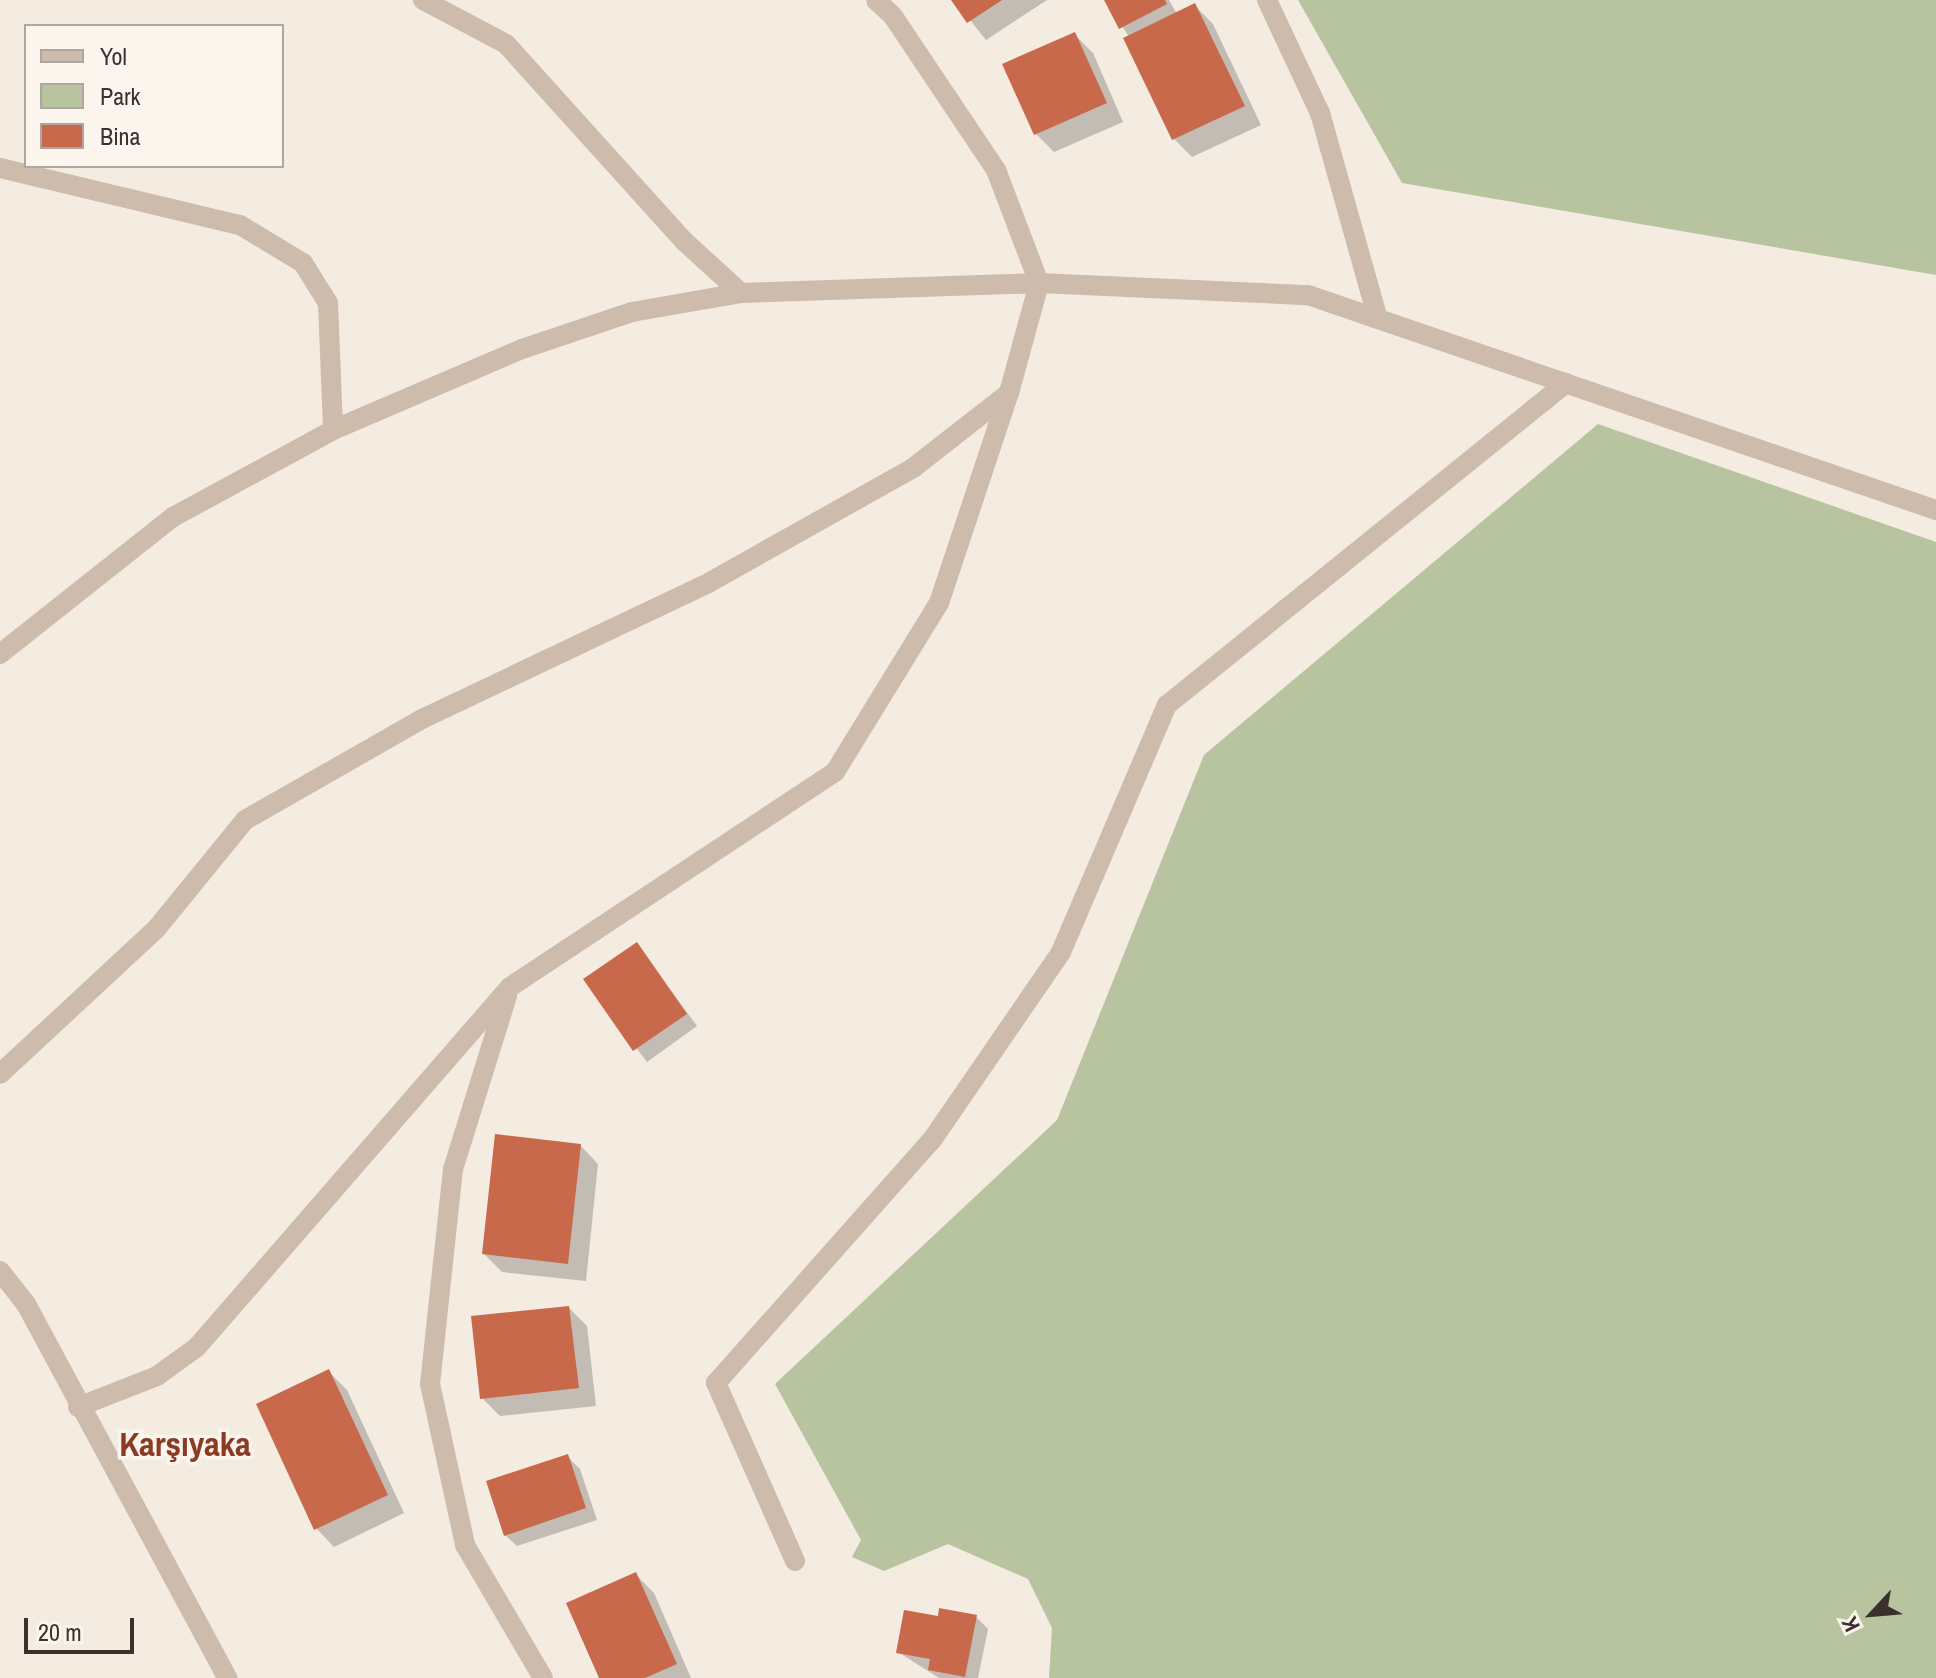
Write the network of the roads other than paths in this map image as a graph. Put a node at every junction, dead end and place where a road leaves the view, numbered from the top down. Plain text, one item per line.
1 (423, 0) edge
2 (876, 0) edge
3 (1267, 0) edge
4 (0, 168) edge
5 (1039, 283) junction
6 (741, 293) junction
7 (1378, 319) junction
8 (1566, 383) junction
9 (1009, 393) junction
10 (333, 430) junction
11 (1936, 510) edge
12 (0, 654) edge
13 (510, 987) junction
14 (0, 1074) edge
15 (0, 1271) edge
16 (78, 1407) junction
17 (795, 1561) dead end
18 (227, 1678) edge
19 (543, 1678) edge

1 - 6 street
2 - 5 street
3 - 7 street
4 - 10 street
5 - 6 street
5 - 7 street
5 - 9 street
6 - 10 street
7 - 8 street
8 - 11 street
8 - 17 street
9 - 13 street
9 - 14 street
10 - 12 street
13 - 16 street
13 - 19 street
15 - 16 street
16 - 18 street

